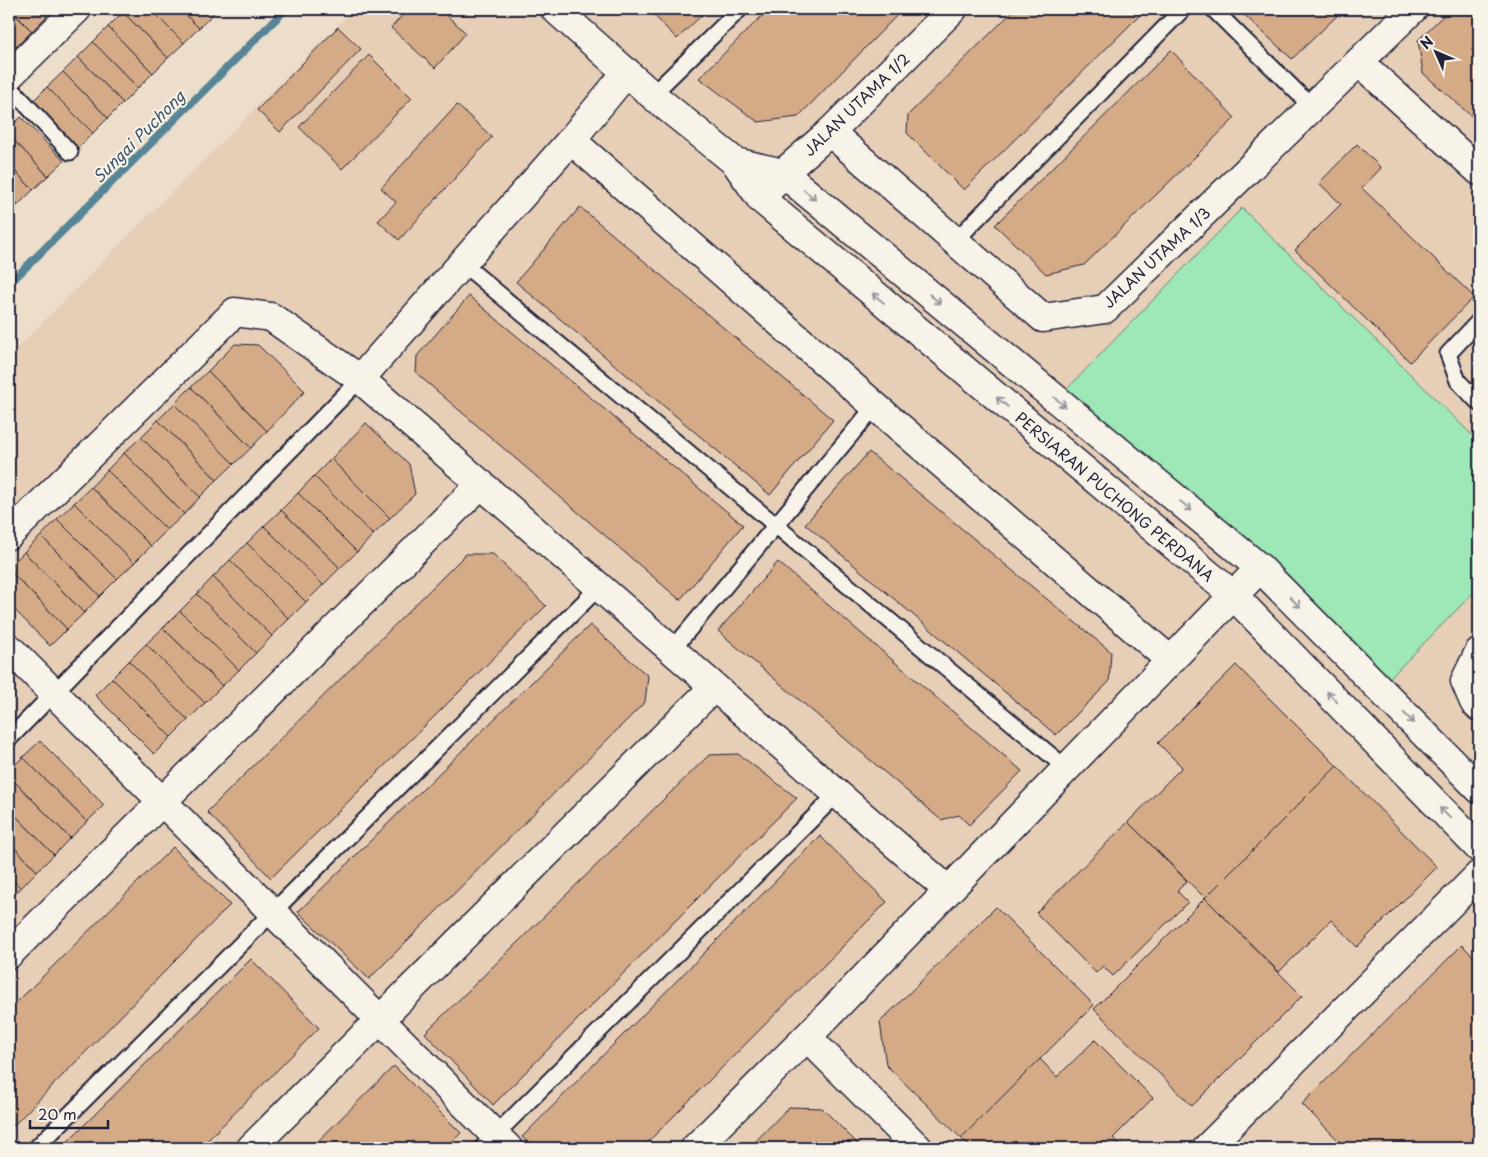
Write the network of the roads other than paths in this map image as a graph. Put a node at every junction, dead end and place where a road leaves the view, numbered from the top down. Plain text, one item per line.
1 (77, 9) edge
2 (555, 9) edge
3 (740, 9) edge
4 (953, 9) edge
5 (1183, 9) edge
6 (1213, 9) edge
7 (1413, 9) edge
8 (1359, 62) junction
9 (627, 72) junction
10 (9, 76) edge
11 (9, 86) edge
12 (652, 95) junction
13 (1312, 107) junction
14 (830, 132) junction
15 (571, 140) junction
16 (70, 152) dead end
17 (735, 162) junction
18 (1479, 171) edge
19 (783, 173) junction
20 (761, 200) junction
21 (955, 241) junction
22 (462, 263) junction
23 (1479, 321) edge
24 (360, 379) junction
25 (1479, 403) edge
26 (875, 406) junction
27 (481, 484) junction
28 (775, 526) junction
29 (9, 535) edge
30 (1260, 568) junction
31 (599, 587) junction
32 (1233, 595) junction
33 (9, 648) edge
34 (672, 650) junction
35 (1479, 652) edge
36 (1170, 660) junction
37 (714, 687) junction
38 (54, 693) junction
39 (1479, 707) edge
40 (9, 739) edge
41 (1066, 768) junction
42 (1479, 789) edge
43 (838, 794) junction
44 (162, 801) junction
45 (1479, 848) edge
46 (1479, 875) edge
47 (948, 890) junction
48 (273, 912) junction
49 (9, 954) edge
50 (380, 1020) junction
51 (807, 1037) junction
52 (495, 1144) edge
53 (701, 1146) edge
54 (36, 1148) edge
55 (251, 1148) edge
56 (918, 1148) edge
57 (1207, 1148) edge

1 - 10 street
2 - 9 street, PERSIARAN PUCHONG PERDANA
3 - 12 lane
4 - 14 street, JALAN UTAMA 1/2
5 - 21 lane
6 - 13 lane
7 - 8 street, JALAN UTAMA 1/3
8 - 13 street, JALAN UTAMA 1/3
8 - 18 street
9 - 12 street, PERSIARAN PUCHONG PERDANA
9 - 15 street
11 - 16 lane
12 - 17 street, PERSIARAN PUCHONG PERDANA
13 - 21 street, JALAN UTAMA 1/3
14 - 19 street, JALAN UTAMA 1/2
14 - 21 street, JALAN UTAMA 1/3
15 - 22 street
15 - 26 street
17 - 19 street, PERSIARAN PUCHONG PERDANA
17 - 20 street, PERSIARAN PUCHONG PERDANA
19 - 20 street, JALAN UTAMA 1/2
19 -> 30 street, PERSIARAN PUCHONG PERDANA
32 -> 20 street, PERSIARAN PUCHONG PERDANA
22 - 24 street
22 - 28 lane
23 - 25 lane
24 - 27 street
24 - 29 street
24 - 38 lane
26 - 28 lane
26 - 36 street
27 - 31 street
27 - 44 street
28 - 34 lane
28 - 41 lane
30 - 32 street
30 -> 42 street, PERSIARAN PUCHONG PERDANA
31 - 34 street
31 - 48 lane
32 - 36 street
45 -> 32 street, PERSIARAN PUCHONG PERDANA
33 - 38 street
34 - 37 street
35 - 39 street
36 - 41 street
37 - 43 street
37 - 50 street
38 - 40 lane
38 - 44 street
41 - 47 street
43 - 47 street
43 - 52 lane
44 - 48 street
44 - 49 street
46 - 57 street
47 - 51 street
48 - 50 street
48 - 54 lane
50 - 52 street
50 - 55 street
51 - 53 street
51 - 56 street

